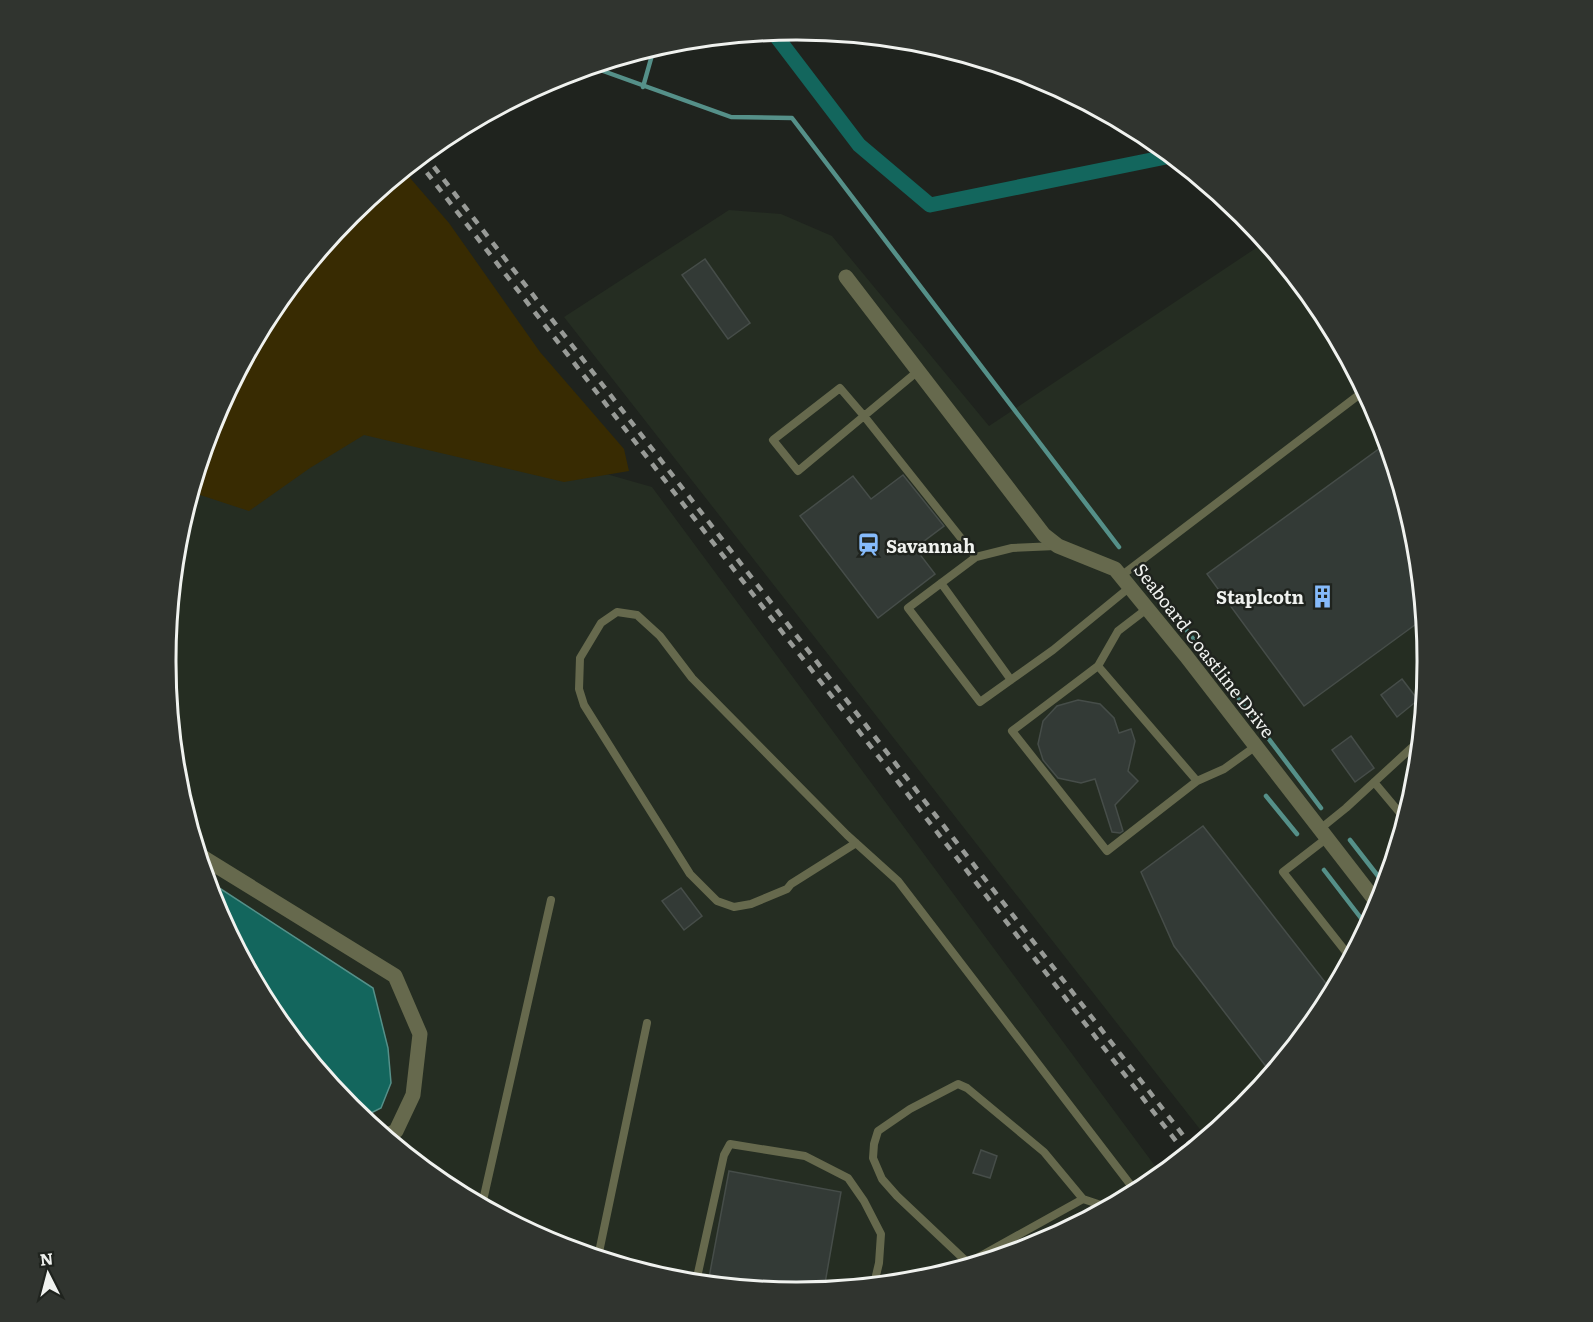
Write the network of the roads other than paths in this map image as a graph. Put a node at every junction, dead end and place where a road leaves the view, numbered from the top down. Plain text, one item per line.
1 (846, 277) dead end
2 (918, 371) junction
3 (1357, 396) edge
4 (864, 416) junction
5 (1059, 546) junction
6 (976, 558) junction
7 (1126, 582) junction
8 (941, 583) junction
9 (1148, 608) junction
10 (1098, 666) junction
11 (1011, 680) junction
12 (1256, 746) junction
13 (1411, 749) edge
14 (1197, 781) junction
15 (1374, 783) junction
16 (1398, 811) edge
17 (1323, 833) junction
18 (856, 843) junction
19 (210, 862) edge
20 (1371, 895) edge
21 (552, 900) dead end
22 (1345, 950) edge
23 (647, 1023) dead end
24 (393, 1133) edge
25 (1130, 1184) edge
26 (485, 1197) edge
27 (1083, 1199) junction
28 (1097, 1204) edge
29 (600, 1250) edge
30 (990, 1251) edge
31 (963, 1258) edge
32 (698, 1273) edge
33 (876, 1276) edge

1 - 2 street, Seaboard Coastline Drive
2 - 4 lane
2 - 5 street, Seaboard Coastline Drive
3 - 7 lane
4 - 4 lane
4 - 6 lane
5 - 6 lane
5 - 7 street, Seaboard Coastline Drive
6 - 8 lane
7 - 9 street, Seaboard Coastline Drive
7 - 11 lane
8 - 11 lane
8 - 11 lane
9 - 10 lane
9 - 12 street, Seaboard Coastline Drive
10 - 14 lane
10 - 14 lane
12 - 14 lane
12 - 17 street, Seaboard Coastline Drive
13 - 15 lane
15 - 16 lane
15 - 17 lane
17 - 20 street, Seaboard Coastline Drive
17 - 22 lane
18 - 18 lane
18 - 25 lane
19 - 24 street
21 - 26 lane
23 - 29 lane
27 - 28 lane
27 - 30 lane
27 - 31 lane
32 - 33 lane

